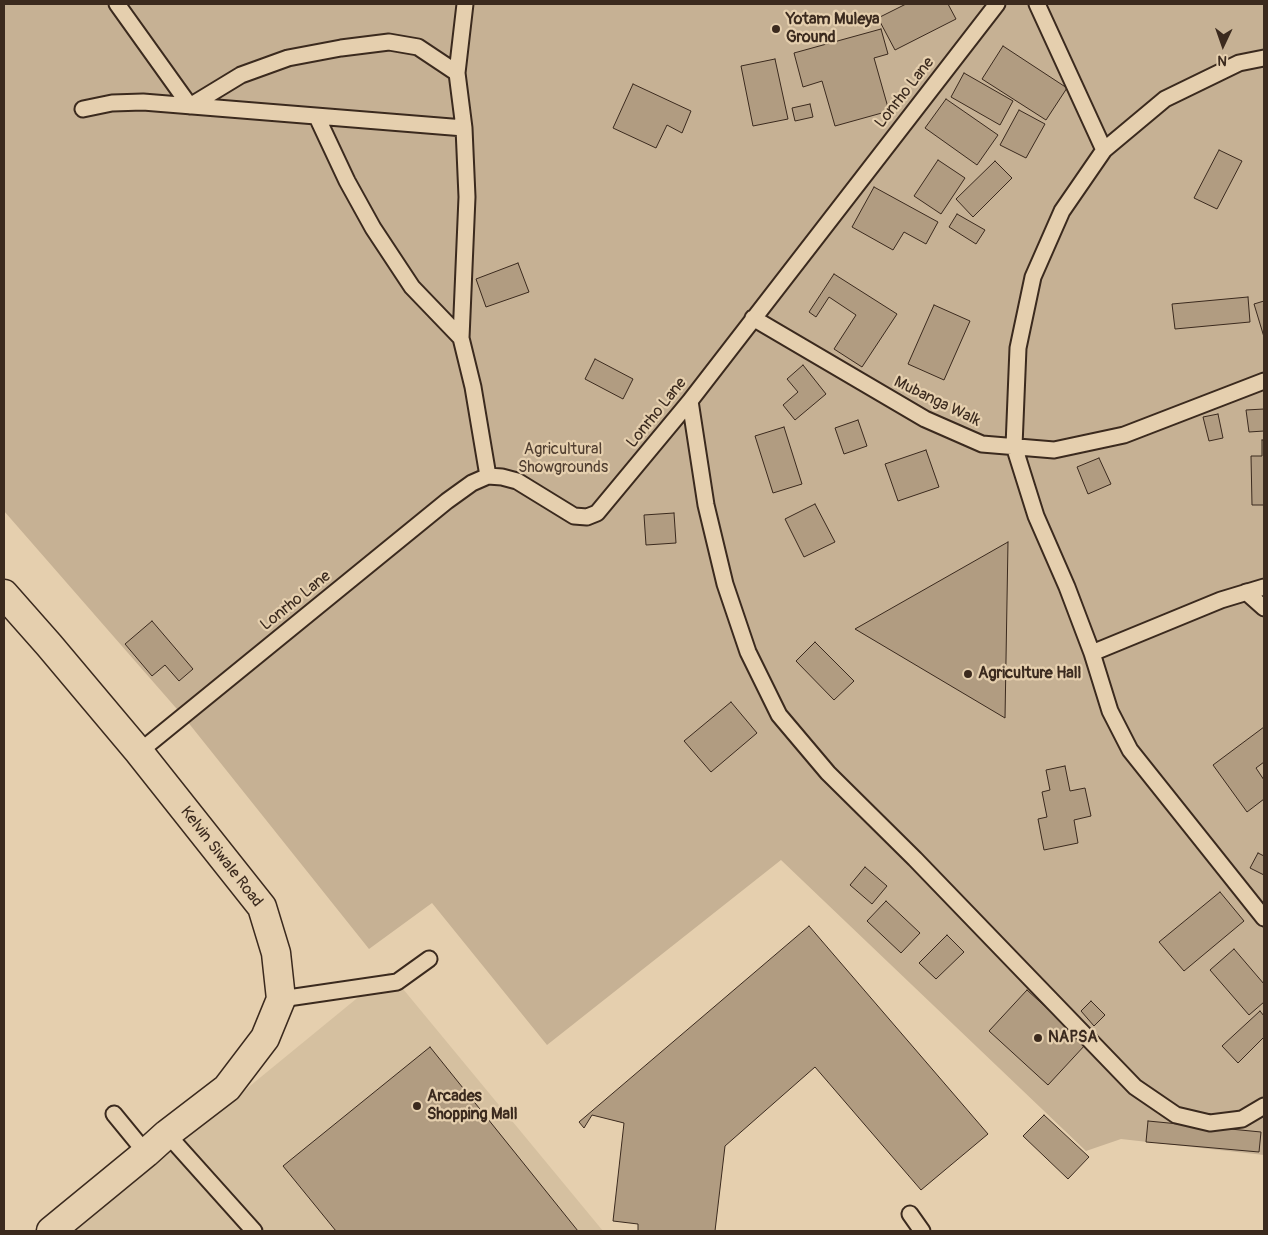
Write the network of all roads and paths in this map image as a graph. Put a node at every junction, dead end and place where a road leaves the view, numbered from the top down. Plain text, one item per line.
1 (117, 4) edge
2 (465, 4) edge
3 (997, 4) edge
4 (1037, 4) edge
5 (1264, 58) edge
6 (457, 73) junction
7 (190, 106) junction
8 (83, 109) dead end
9 (316, 117) junction
10 (464, 128) junction
11 (1104, 150) junction
12 (753, 318) junction
13 (462, 338) junction
14 (1264, 382) edge
15 (690, 401) junction
16 (1014, 446) junction
17 (488, 476) junction
18 (1264, 587) edge
19 (1246, 592) junction
20 (4, 594) edge
21 (1264, 608) edge
22 (1092, 653) junction
23 (139, 752) junction
24 (1264, 918) edge
25 (429, 959) dead end
26 (281, 999) junction
27 (1264, 1106) edge
28 (114, 1114) dead end
29 (167, 1134) junction
30 (146, 1154) junction
31 (910, 1214) dead end
32 (51, 1231) edge
33 (254, 1231) edge
34 (922, 1231) edge

1 - 7 lane
2 - 6 lane
3 - 12 lane, Lonrho Lane
4 - 11 lane
5 - 11 lane
6 - 7 lane
6 - 10 lane
7 - 8 lane
7 - 9 lane
9 - 10 lane
9 - 13 lane
10 - 13 lane
11 - 16 lane
12 - 15 lane, Lonrho Lane
12 - 16 lane, Mubanga Walk
13 - 17 lane
14 - 16 lane, Mubanga Walk
15 - 17 lane, Lonrho Lane
15 - 27 lane
16 - 22 lane
17 - 23 lane, Lonrho Lane
18 - 19 lane
19 - 21 lane
19 - 22 lane
20 - 23 street, Kelvin Siwale Road
22 - 24 lane
23 - 26 street, Kelvin Siwale Road
25 - 26 lane
26 - 29 street, Kelvin Siwale Road
28 - 30 lane
29 - 30 street, Kelvin Siwale Road
29 - 33 lane
30 - 32 street, Kelvin Siwale Road
31 - 34 lane

